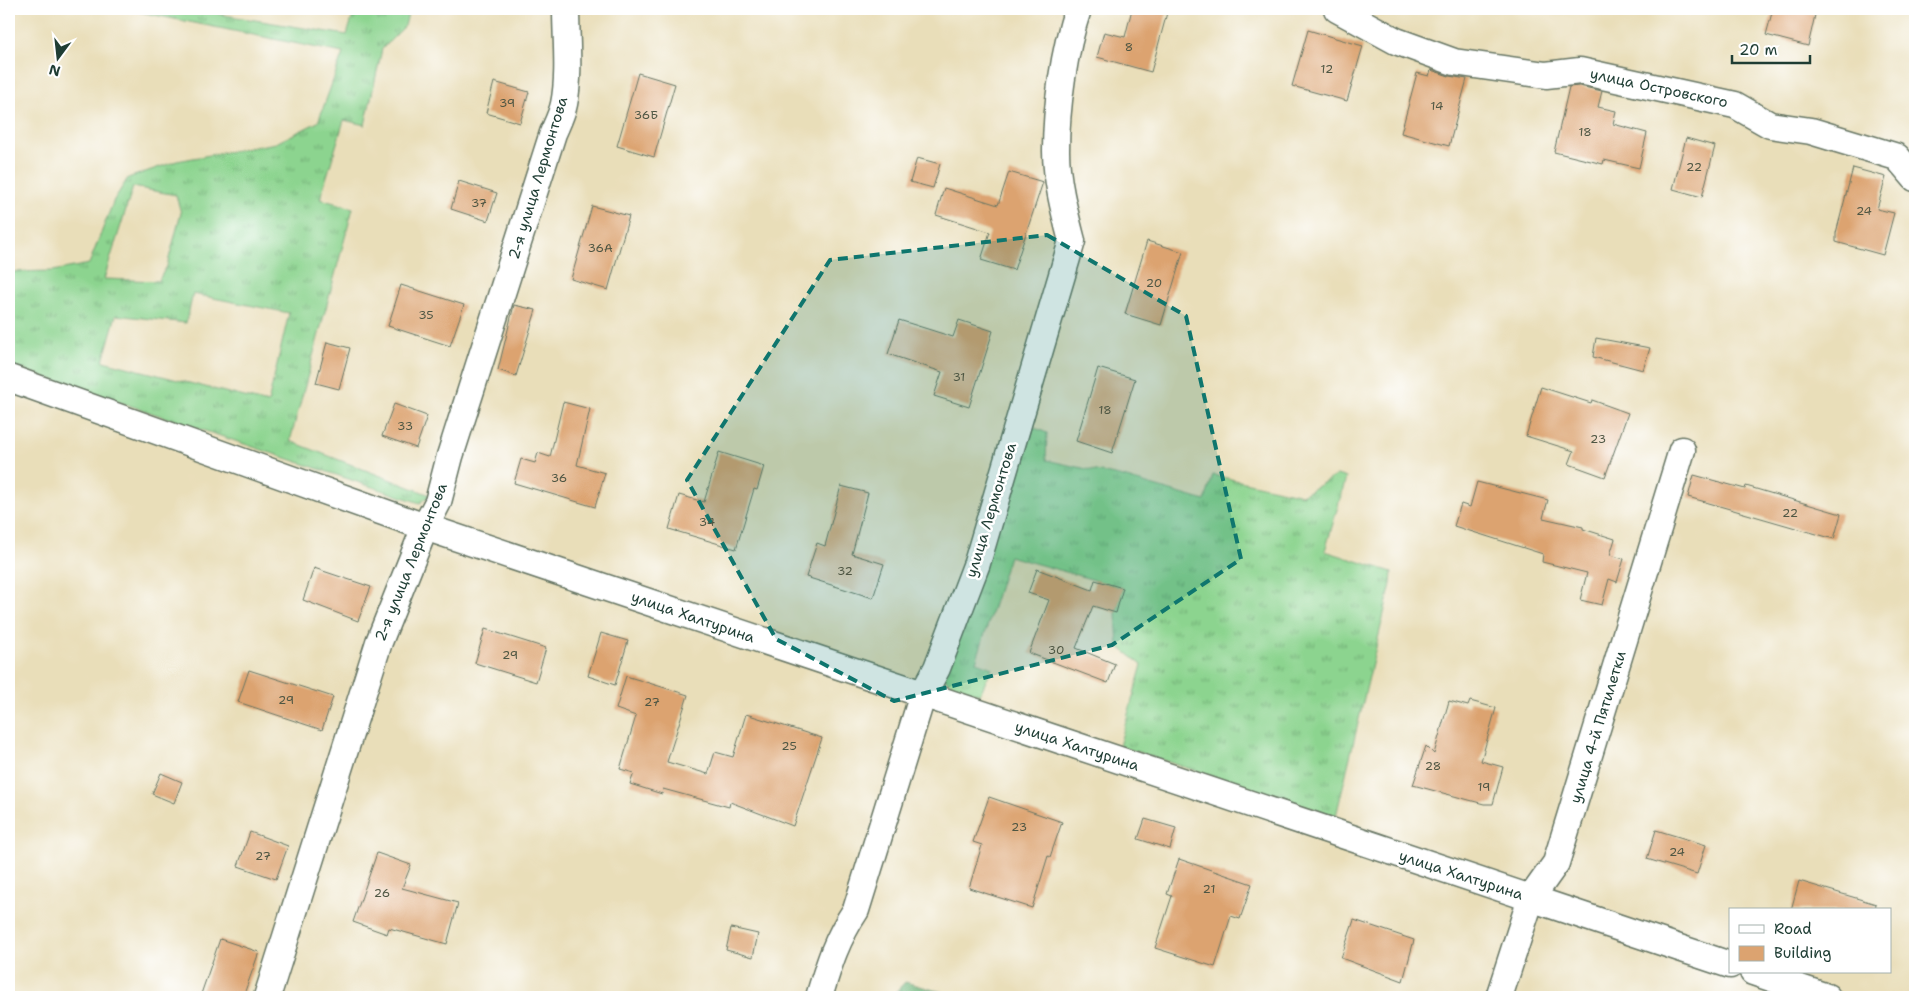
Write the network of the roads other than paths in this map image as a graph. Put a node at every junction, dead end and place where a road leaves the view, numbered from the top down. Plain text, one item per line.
1 (566, 9) edge
2 (1078, 9) edge
3 (1336, 9) edge
4 (1915, 178) edge
5 (9, 378) edge
6 (1682, 450) dead end
7 (425, 527) junction
8 (923, 694) junction
9 (1531, 898) junction
10 (1729, 965) edge
11 (1759, 974) edge
12 (267, 997) edge
13 (820, 997) edge
14 (1499, 997) edge
15 (1828, 997) edge

1 - 7 street, 2-я улица Лермонтова
2 - 8 street, улица Лермонтова
3 - 4 street, улица Островского
5 - 7 street, улица Халтурина
6 - 9 street, улица 4-й Пятилетки
7 - 8 street, улица Халтурина
7 - 12 street, 2-я улица Лермонтова
8 - 9 street, улица Халтурина
8 - 13 street, улица Лермонтова
9 - 10 street, улица Халтурина
9 - 14 street, улица 4-й Пятилетки
11 - 15 street

